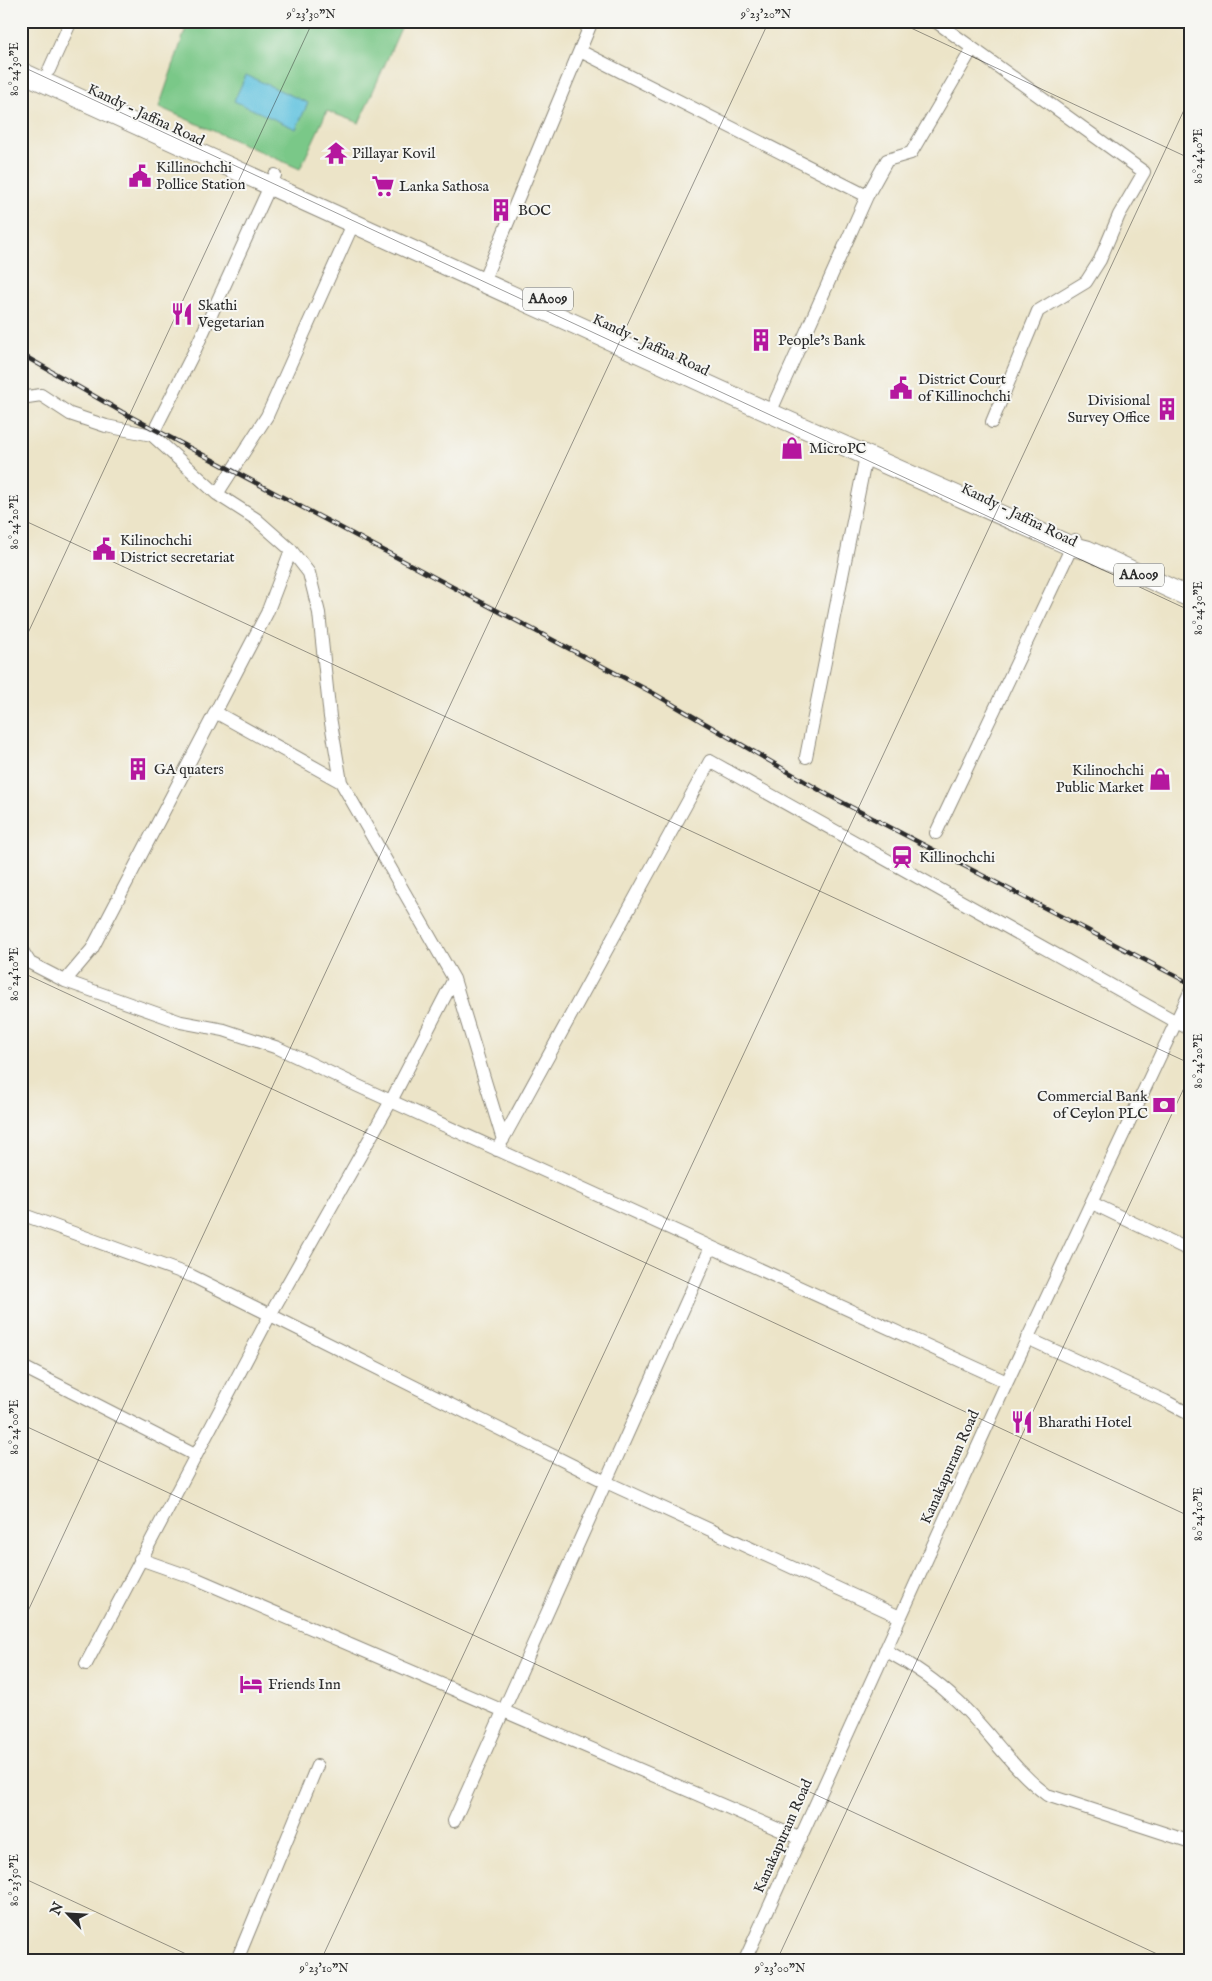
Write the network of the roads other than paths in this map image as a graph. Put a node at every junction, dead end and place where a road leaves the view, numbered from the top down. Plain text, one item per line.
1 (71, 21) edge
2 (592, 21) edge
3 (935, 21) edge
4 (972, 49) junction
5 (580, 51) junction
6 (21, 57) edge
7 (49, 70) junction
8 (21, 72) edge
9 (273, 180) junction
10 (867, 196) junction
11 (353, 224) junction
12 (485, 277) junction
13 (21, 398) edge
14 (773, 408) junction
15 (992, 422) dead end
16 (152, 435) junction
17 (866, 456) junction
18 (217, 494) junction
19 (1078, 545) junction
20 (291, 550) junction
21 (1191, 598) edge
22 (216, 712) junction
23 (806, 757) dead end
24 (341, 782) junction
25 (936, 833) dead end
26 (21, 949) edge
27 (454, 980) junction
28 (65, 981) junction
29 (1191, 990) edge
30 (1177, 1022) junction
31 (1191, 1030) edge
32 (391, 1101) junction
33 (500, 1145) junction
34 (1092, 1203) junction
35 (21, 1214) edge
36 (711, 1247) junction
37 (1191, 1251) edge
38 (270, 1315) junction
39 (1027, 1338) junction
40 (21, 1366) edge
41 (1007, 1382) junction
42 (1191, 1415) edge
43 (196, 1455) junction
44 (606, 1482) junction
45 (140, 1559) junction
46 (900, 1617) junction
47 (885, 1650) junction
48 (86, 1664) dead end
49 (504, 1711) junction
50 (317, 1766) dead end
51 (454, 1821) dead end
52 (800, 1838) junction
53 (1191, 1842) edge
54 (1191, 1952) edge
55 (236, 1960) edge
56 (745, 1960) edge
57 (1188, 1960) edge

1 - 7 street
2 - 5 street
3 - 4 street
4 - 10 street
4 - 15 street
5 - 10 street
5 - 12 street
6 - 7 highway, Kandy - Jaffna Road / AA009
7 - 9 highway, Kandy - Jaffna Road / AA009
8 - 9 highway, Kandy - Jaffna Road / AA009
9 - 11 highway, Kandy - Jaffna Road / AA009
9 - 12 highway, Kandy - Jaffna Road / AA009
9 - 16 street
10 - 14 street
11 - 12 highway, Kandy - Jaffna Road / AA009
11 - 18 street
12 - 14 highway, Kandy - Jaffna Road / AA009
13 - 16 street
14 - 17 highway, Kandy - Jaffna Road / AA009
14 - 19 highway, Kandy - Jaffna Road / AA009
16 - 18 street
17 - 19 highway, Kandy - Jaffna Road / AA009
17 - 23 street
18 - 20 street
19 - 21 highway, Kandy - Jaffna Road / AA009
19 - 25 street
20 - 22 street
20 - 24 street
22 - 24 street
22 - 28 street
24 - 27 street
26 - 28 street
27 - 32 street
27 - 33 street
28 - 32 street
29 - 30 street, Kanakapuram Road
30 - 31 street
30 - 33 street
30 - 34 street, Kanakapuram Road
32 - 33 street
32 - 38 street
33 - 36 street
34 - 37 street
34 - 39 street, Kanakapuram Road
35 - 38 street
36 - 41 street
36 - 44 street
38 - 43 street
38 - 44 street
39 - 41 street, Kanakapuram Road
39 - 42 street
40 - 43 street
41 - 46 street, Kanakapuram Road
43 - 45 street
44 - 46 street
44 - 49 street
45 - 48 street
45 - 49 street
46 - 47 street, Kanakapuram Road
47 - 52 street, Kanakapuram Road
47 - 53 street
49 - 51 street
49 - 52 street
50 - 55 street
52 - 56 street, Kanakapuram Road
54 - 57 street

